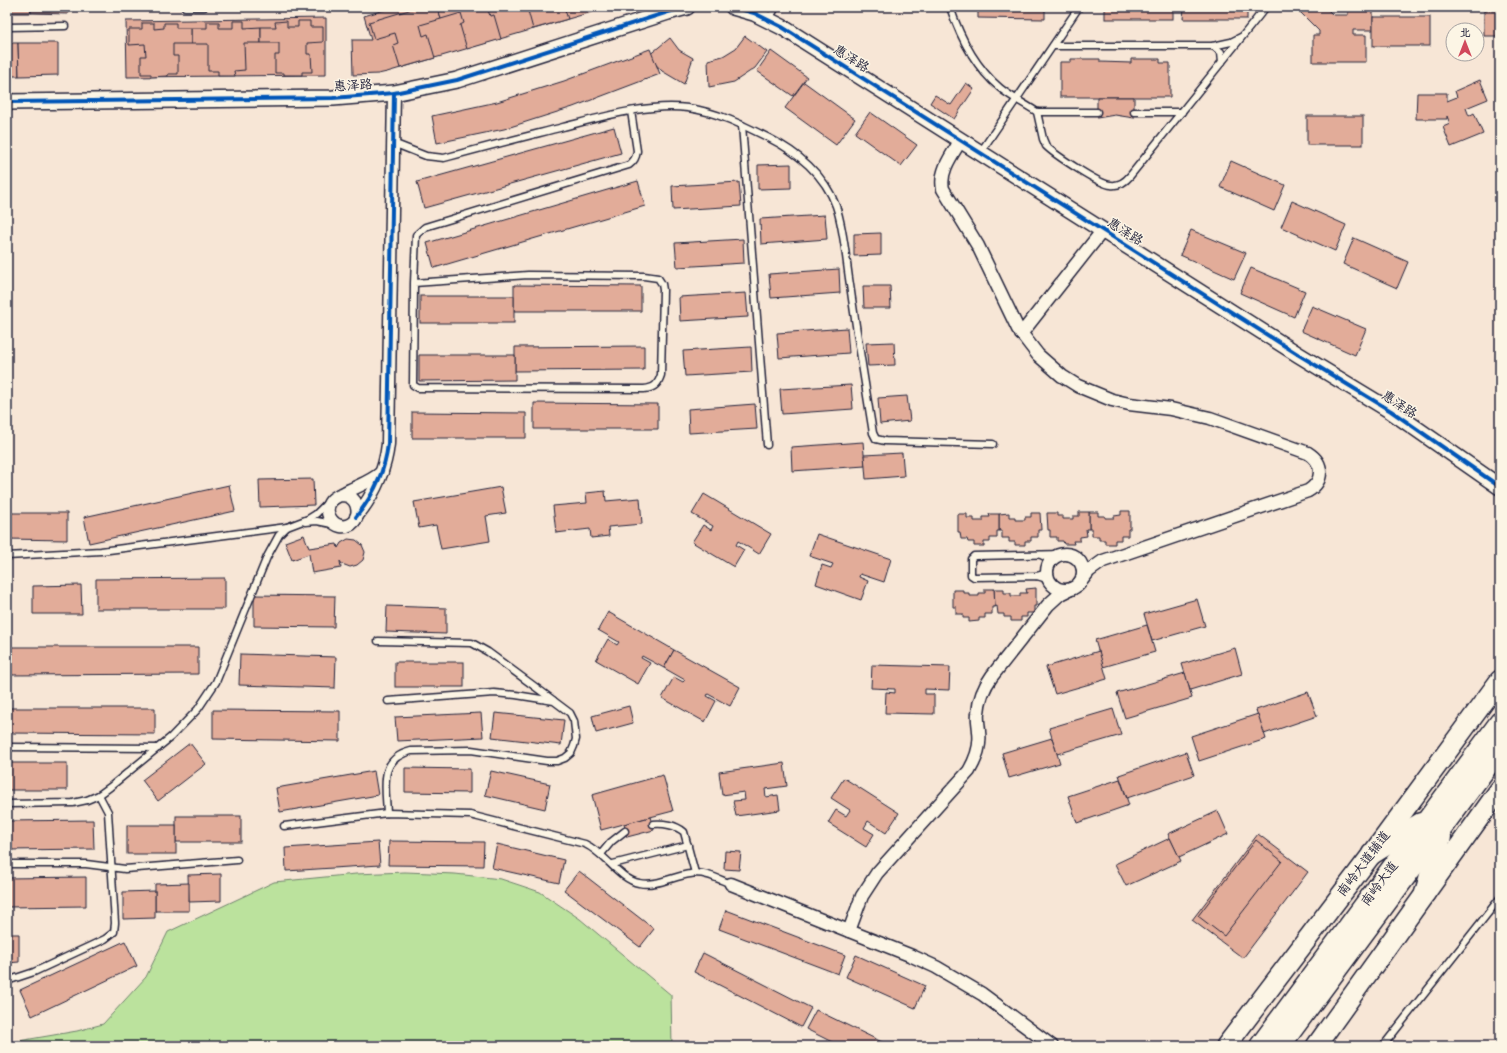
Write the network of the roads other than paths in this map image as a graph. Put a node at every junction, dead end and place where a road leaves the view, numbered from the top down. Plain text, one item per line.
1 (185, 7) edge
2 (204, 7) edge
3 (683, 7) edge
4 (733, 7) edge
5 (950, 7) edge
6 (1079, 7) edge
7 (1266, 7) edge
8 (772, 13) edge
9 (65, 26) dead end
10 (7, 27) edge
11 (1246, 32) junction
12 (1053, 46) junction
13 (1213, 46) junction
14 (1222, 62) junction
15 (394, 93) junction
16 (1017, 99) junction
17 (7, 102) edge
18 (631, 111) junction
19 (1037, 112) junction
20 (1097, 112) dead end
21 (1134, 112) dead end
22 (1182, 112) junction
23 (742, 125) junction
24 (961, 140) junction
25 (393, 143) junction
26 (980, 152) junction
27 (1103, 230) junction
28 (414, 284) junction
29 (1021, 334) junction
30 (993, 444) dead end
31 (767, 445) dead end
32 (382, 472) junction
33 (1500, 487) edge
34 (335, 497) junction
35 (356, 517) junction
36 (298, 523) junction
37 (341, 526) junction
38 (287, 527) junction
39 (1039, 555) junction
40 (1068, 555) junction
41 (7, 556) edge
42 (1103, 561) junction
43 (1048, 567) junction
44 (1037, 576) junction
45 (1051, 584) junction
46 (1076, 586) junction
47 (1048, 605) junction
48 (378, 641) dead end
49 (1500, 680) edge
50 (388, 701) dead end
51 (554, 701) junction
52 (1500, 722) edge
53 (7, 747) edge
54 (158, 748) junction
55 (1500, 749) edge
56 (1500, 789) edge
57 (99, 795) junction
58 (7, 804) edge
59 (388, 813) junction
60 (1438, 821) junction
61 (653, 824) dead end
62 (284, 826) dead end
63 (625, 831) dead end
64 (688, 845) junction
65 (601, 854) junction
66 (1372, 854) junction
67 (237, 860) dead end
68 (7, 864) edge
69 (613, 864) junction
70 (112, 868) junction
71 (696, 873) junction
72 (731, 884) joint
73 (1425, 893) junction
74 (1500, 898) edge
75 (849, 932) junction
76 (7, 981) edge
77 (1052, 1046) edge
78 (1226, 1046) edge
79 (1260, 1046) edge
80 (1280, 1046) edge
81 (1316, 1046) edge
82 (1383, 1046) edge

1 - 2 lane
3 - 15 street, 惠泽路
4 - 8 street, 惠泽路
5 - 16 lane
6 - 12 lane
7 - 11 lane
8 - 24 street, 惠泽路
9 - 10 lane
11 - 13 lane
11 - 14 lane
12 - 13 lane
12 - 16 lane
13 - 14 lane
14 - 22 lane
15 - 17 street, 惠泽路
15 - 25 street
16 - 19 lane
16 - 26 lane
18 - 23 lane
18 - 25 lane
18 - 28 lane
19 - 20 lane
19 - 22 lane
21 - 22 lane
23 - 30 lane
23 - 31 lane
24 - 26 street, 惠泽路
24 - 29 street
25 - 32 street
26 - 27 street, 惠泽路
27 - 29 street
27 - 33 street, 惠泽路
28 - 28 lane
29 - 42 street
32 - 34 street
32 - 35 street
34 - 35 street
34 - 36 lane
34 - 37 street
35 - 37 street
36 - 37 lane
36 - 38 lane
38 - 41 lane
38 - 54 lane
39 - 40 lane
39 - 43 lane
39 - 44 lane
40 - 42 street
40 - 43 street
40 - 46 street
42 - 46 street
43 - 44 lane
43 - 45 street
44 - 45 lane
45 - 46 street
45 - 47 street
46 - 47 street
47 - 75 street
48 - 51 lane
49 - 66 main road, 南岭大道辅道
50 - 51 lane
51 - 59 lane
52 - 60 highway, 南岭大道
53 - 54 lane
54 - 57 lane
55 - 60 highway, 南岭大道
56 - 73 main road
57 - 58 lane
57 - 70 lane
59 - 62 lane
59 - 65 lane
60 - 66 highway
60 - 73 highway
60 - 79 highway, 南岭大道
60 - 80 highway, 南岭大道
61 - 64 lane
63 - 65 lane
64 - 69 lane
64 - 71 lane
65 - 69 lane
66 - 78 main road, 南岭大道辅道
67 - 70 lane
68 - 70 lane
69 - 71 lane
70 - 76 lane
71 - 72 lane
72 - 75 street
73 - 81 main road
74 - 82 lane
75 - 77 street

